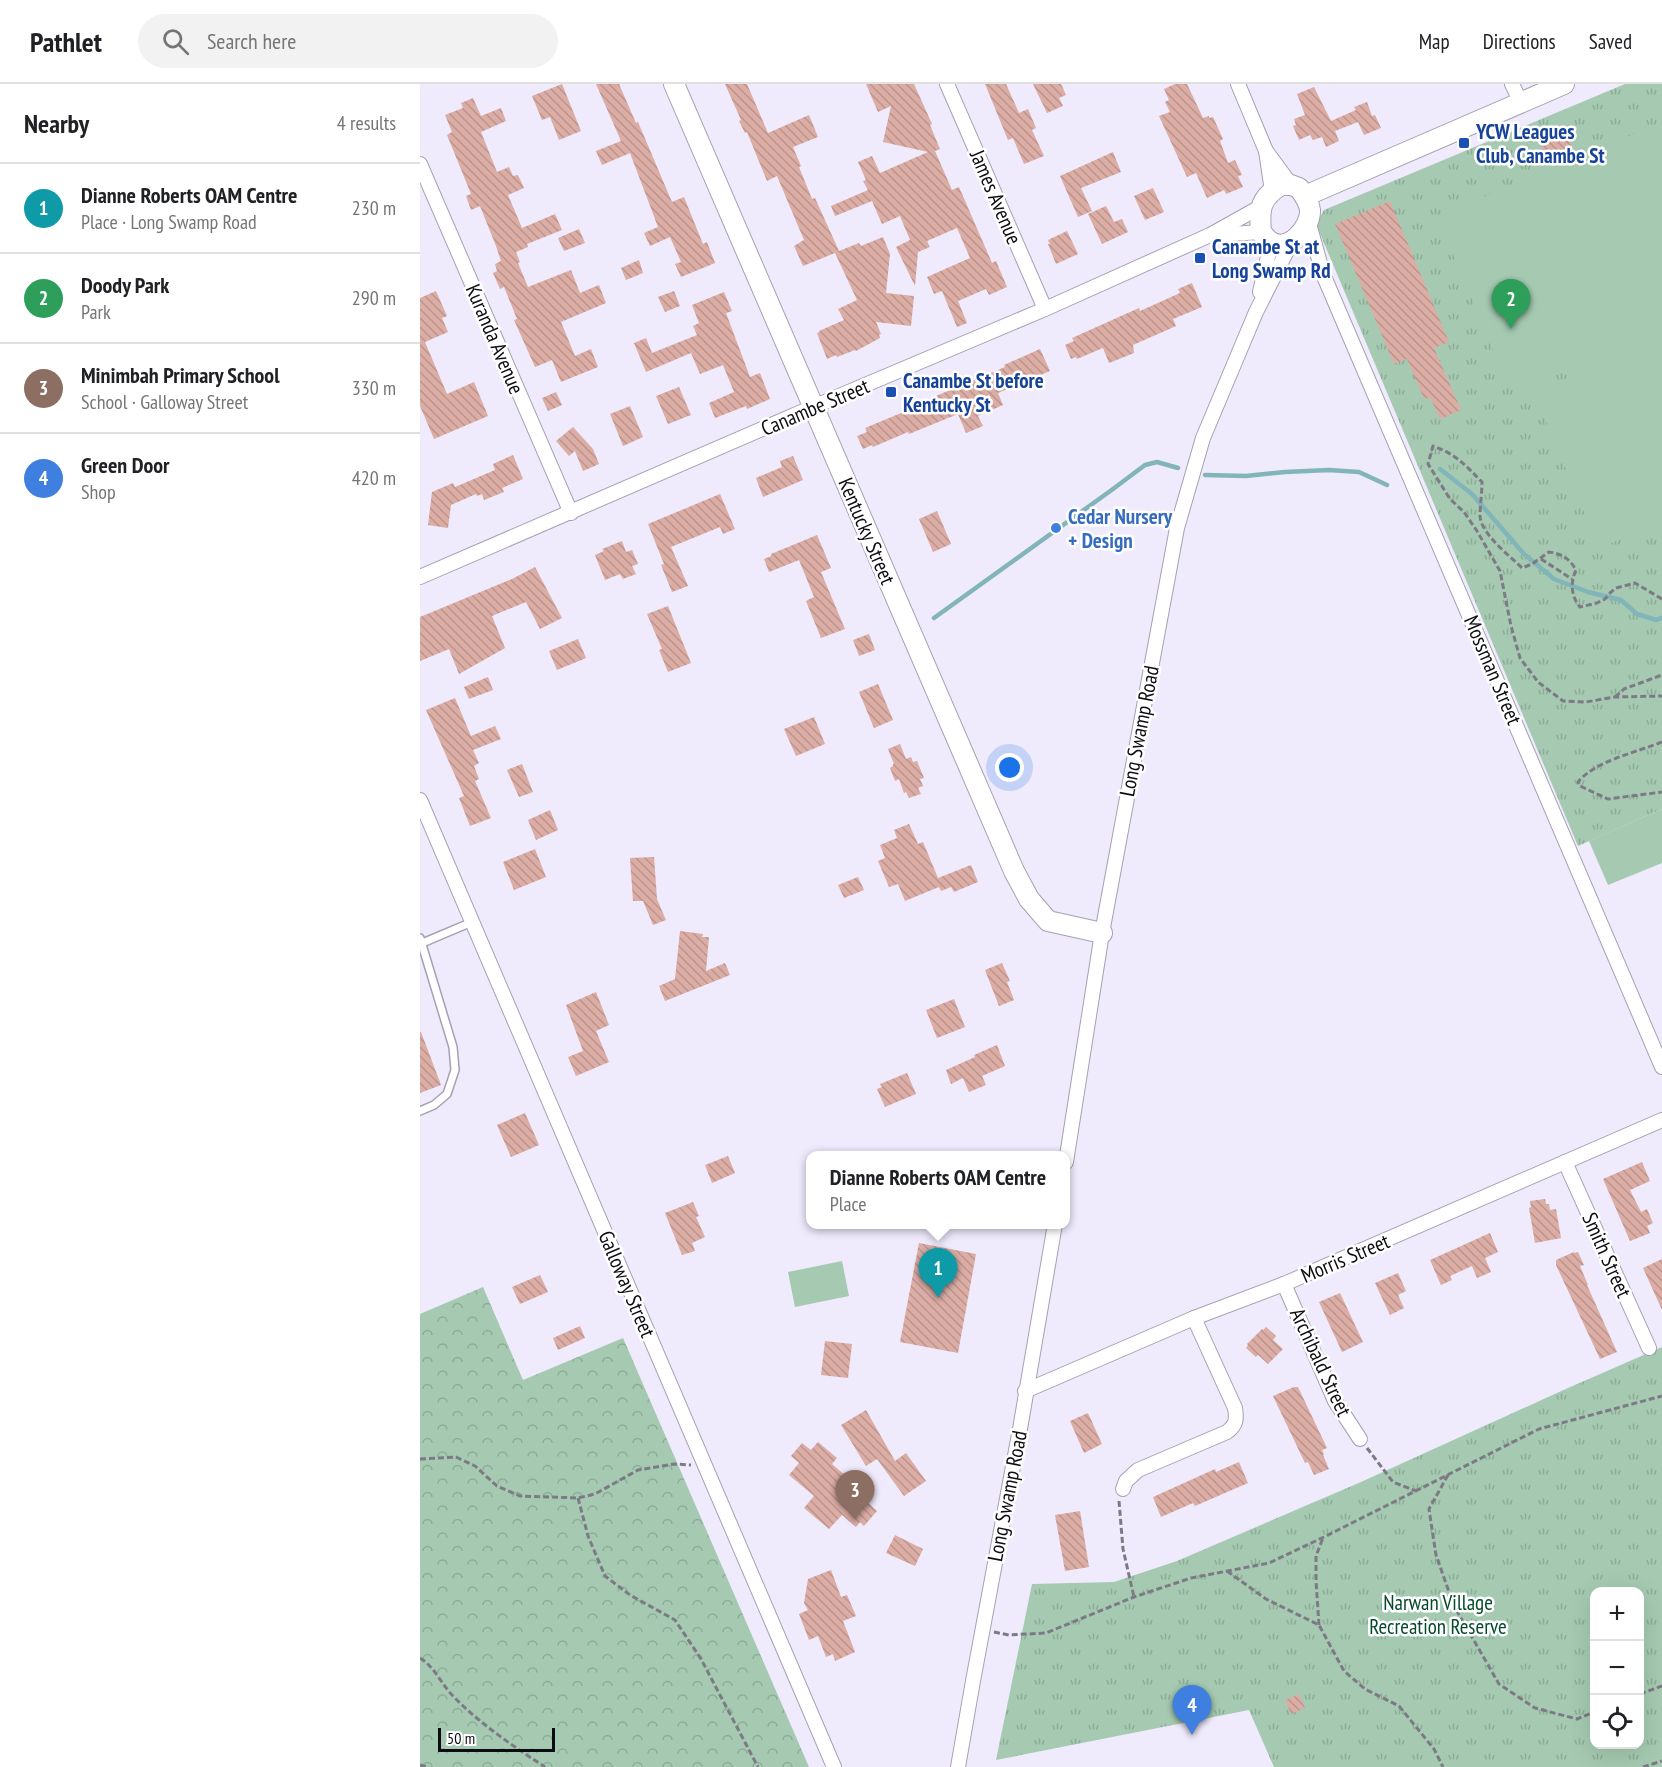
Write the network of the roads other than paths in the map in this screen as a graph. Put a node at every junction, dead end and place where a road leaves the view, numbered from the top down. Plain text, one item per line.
1 (674, 84) edge
2 (948, 84) edge
3 (1238, 84) edge
4 (1512, 84) edge
5 (1564, 84) edge
6 (1521, 103) junction
7 (1266, 151) junction
8 (420, 164) edge
9 (1260, 207) junction
10 (1297, 211) junction
11 (1210, 235) junction
12 (1266, 237) junction
13 (1045, 309) junction
14 (1256, 312) junction
15 (814, 407) junction
16 (571, 513) junction
17 (420, 577) edge
18 (420, 800) edge
19 (472, 921) junction
20 (1102, 933) junction
21 (421, 941) edge
22 (1662, 1067) edge
23 (420, 1111) edge
24 (1662, 1120) edge
25 (1067, 1151) edge
26 (1565, 1162) junction
27 (1054, 1229) edge
28 (1284, 1284) junction
29 (1194, 1318) junction
30 (1649, 1348) dead end
31 (1026, 1391) junction
32 (1360, 1439) road end
33 (1122, 1489) road end
34 (834, 1767) edge
35 (958, 1767) edge

1 - 15 street, Kentucky Street
2 - 13 street, James Avenue
3 - 7 street, Mossman Street
4 - 6 street
5 - 6 street
6 - 10 street
7 - 10 street, Mossman Street
7 - 10 street, Mossman Street
8 - 16 street, Kuranda Avenue
9 - 10 street
9 - 11 street, Canambe Street
9 - 12 street
10 - 12 street
10 - 14 street, Long Swamp Road
10 - 22 street, Mossman Street
11 - 12 street, Canambe Street
11 - 13 street, Canambe Street
12 - 14 street, Long Swamp Road
13 - 15 street, Canambe Street
14 - 20 street, Long Swamp Road
15 - 16 street, Canambe Street
15 - 20 street, Kentucky Street
16 - 17 street, Canambe Street
18 - 19 street, Galloway Street
19 - 21 lane
19 - 34 street, Galloway Street
20 - 25 street, Long Swamp Road
21 - 23 lane
24 - 26 street, Morris Street
26 - 28 street, Morris Street
26 - 30 street, Smith Street
27 - 31 street, Long Swamp Road
28 - 29 street, Morris Street
28 - 32 street, Archibald Street
29 - 31 street, Morris Street
29 - 33 street
31 - 35 street, Long Swamp Road

